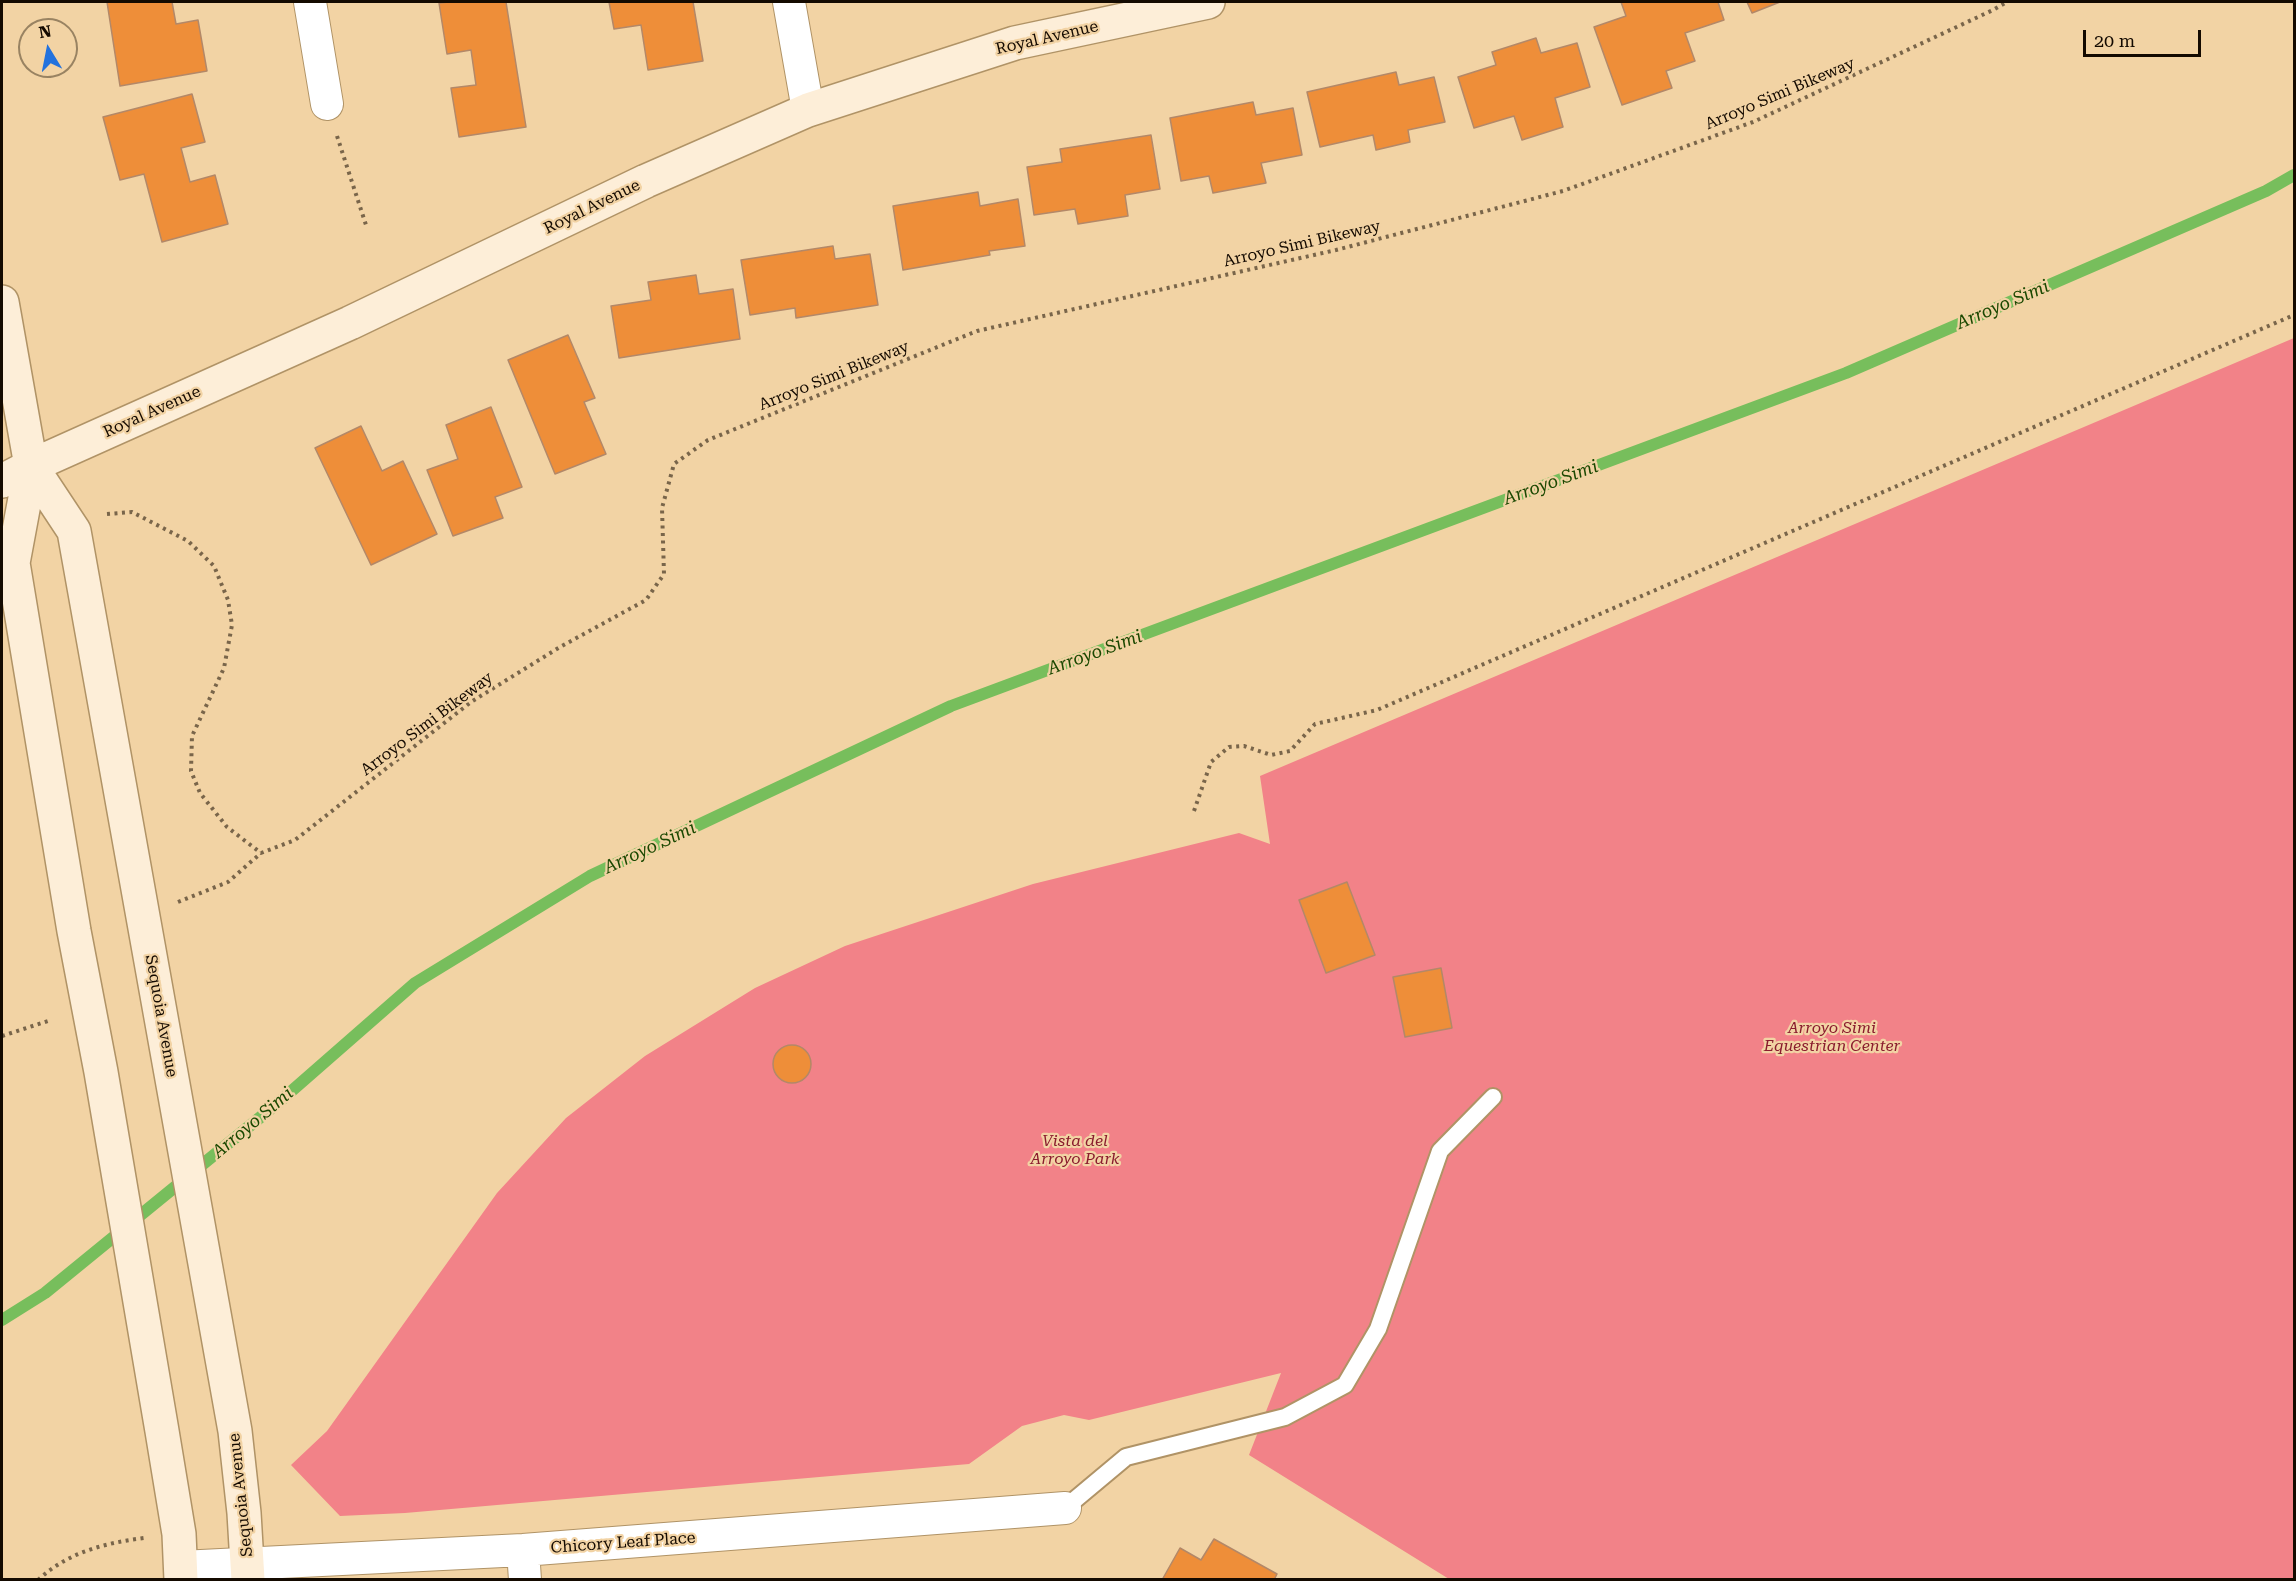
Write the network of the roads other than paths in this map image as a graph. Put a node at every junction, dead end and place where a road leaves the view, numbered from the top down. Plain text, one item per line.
1 (310, 2) edge
2 (789, 2) edge
3 (1208, 2) edge
4 (327, 104) road end
5 (808, 110) junction
6 (2, 302) edge
7 (31, 466) junction
8 (2, 481) edge
9 (1493, 1097) dead end
10 (1065, 1508) joint
11 (524, 1565) edge
12 (248, 1572) edge
13 (181, 1573) edge

1 - 4 street
2 - 5 street
3 - 5 main road, Royal Avenue
5 - 7 main road, Royal Avenue
6 - 7 main road, Sequoia Avenue
7 - 8 main road, Royal Avenue
7 - 12 main road, Sequoia Avenue
7 - 13 main road, Sequoia Avenue
9 - 10 lane
10 - 11 street, Chicory Leaf Place
11 - 12 street, Chicory Leaf Place
12 - 13 street, Chicory Leaf Place

